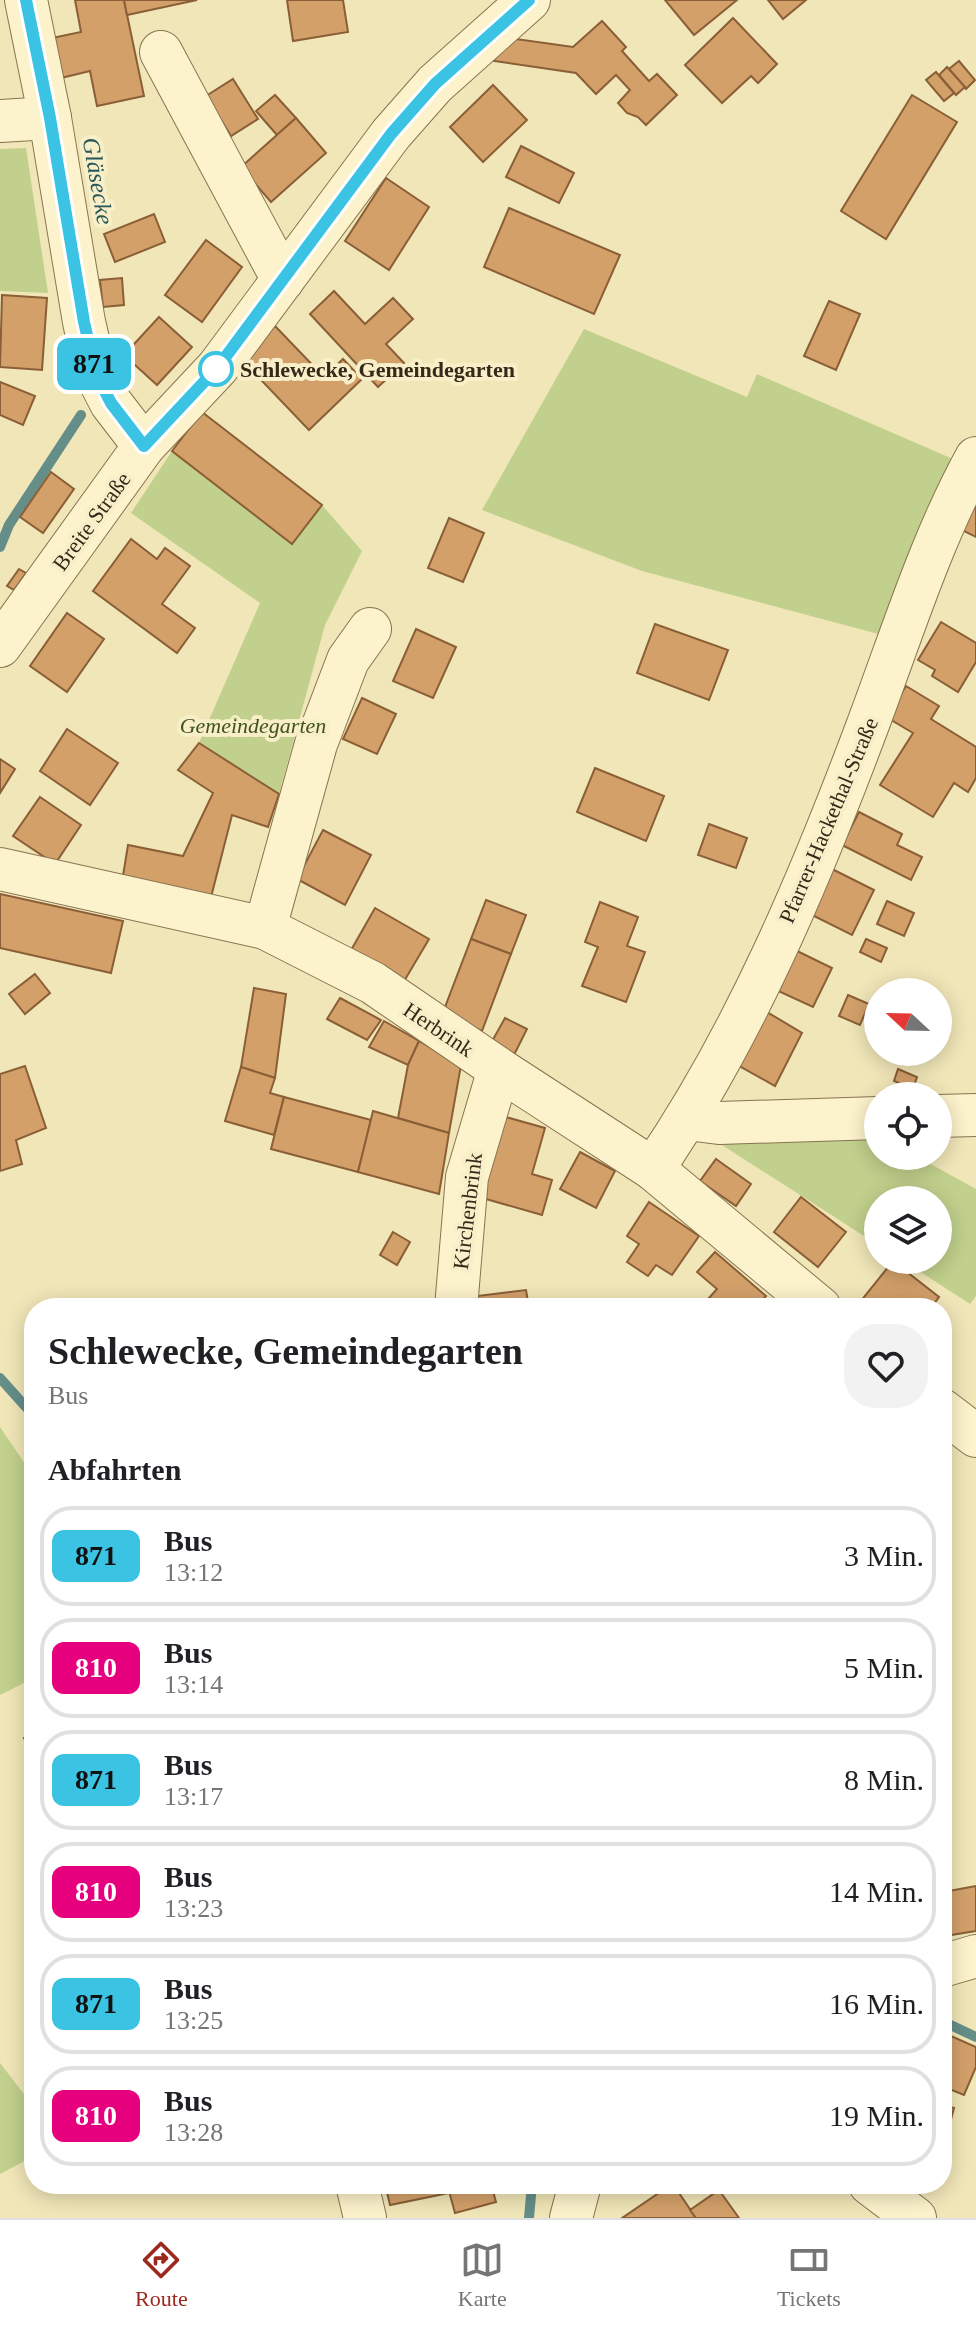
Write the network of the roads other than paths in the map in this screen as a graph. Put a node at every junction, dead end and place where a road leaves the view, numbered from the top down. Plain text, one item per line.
1 (26, 0) edge
2 (529, 0) edge
3 (161, 52) dead end
4 (50, 118) junction
5 (0, 121) edge
6 (283, 280) junction
7 (144, 446) junction
8 (976, 458) edge
9 (370, 629) dead end
10 (0, 646) edge
11 (0, 869) edge
12 (265, 928) junction
13 (499, 1069) junction
14 (976, 1115) edge
15 (952, 1116) edge
16 (864, 1118) edge
17 (687, 1119) junction
18 (653, 1169) junction
19 (457, 1298) edge
20 (808, 1298) edge
21 (952, 1418) edge
22 (976, 1436) edge
23 (976, 1956) edge
24 (952, 1963) edge
25 (359, 2194) edge
26 (577, 2194) edge
27 (883, 2194) edge
28 (365, 2218) edge
29 (571, 2218) edge
30 (915, 2218) edge

1 - 4 street
2 - 6 street, Breite Straße
3 - 6 street
4 - 5 street
4 - 7 street
6 - 7 street, Breite Straße
7 - 10 street, Breite Straße
8 - 17 street, Pfarrer-Hackethal-Straße
9 - 12 street
11 - 12 street, Herbrink
12 - 13 street, Herbrink
13 - 18 street, Herbrink
13 - 19 street, Kirchenbrink
14 - 15 street
16 - 17 street
17 - 18 street, Pfarrer-Hackethal-Straße
18 - 20 street, Herbrink
21 - 22 street
23 - 24 street
25 - 28 street
26 - 29 street
27 - 30 street

